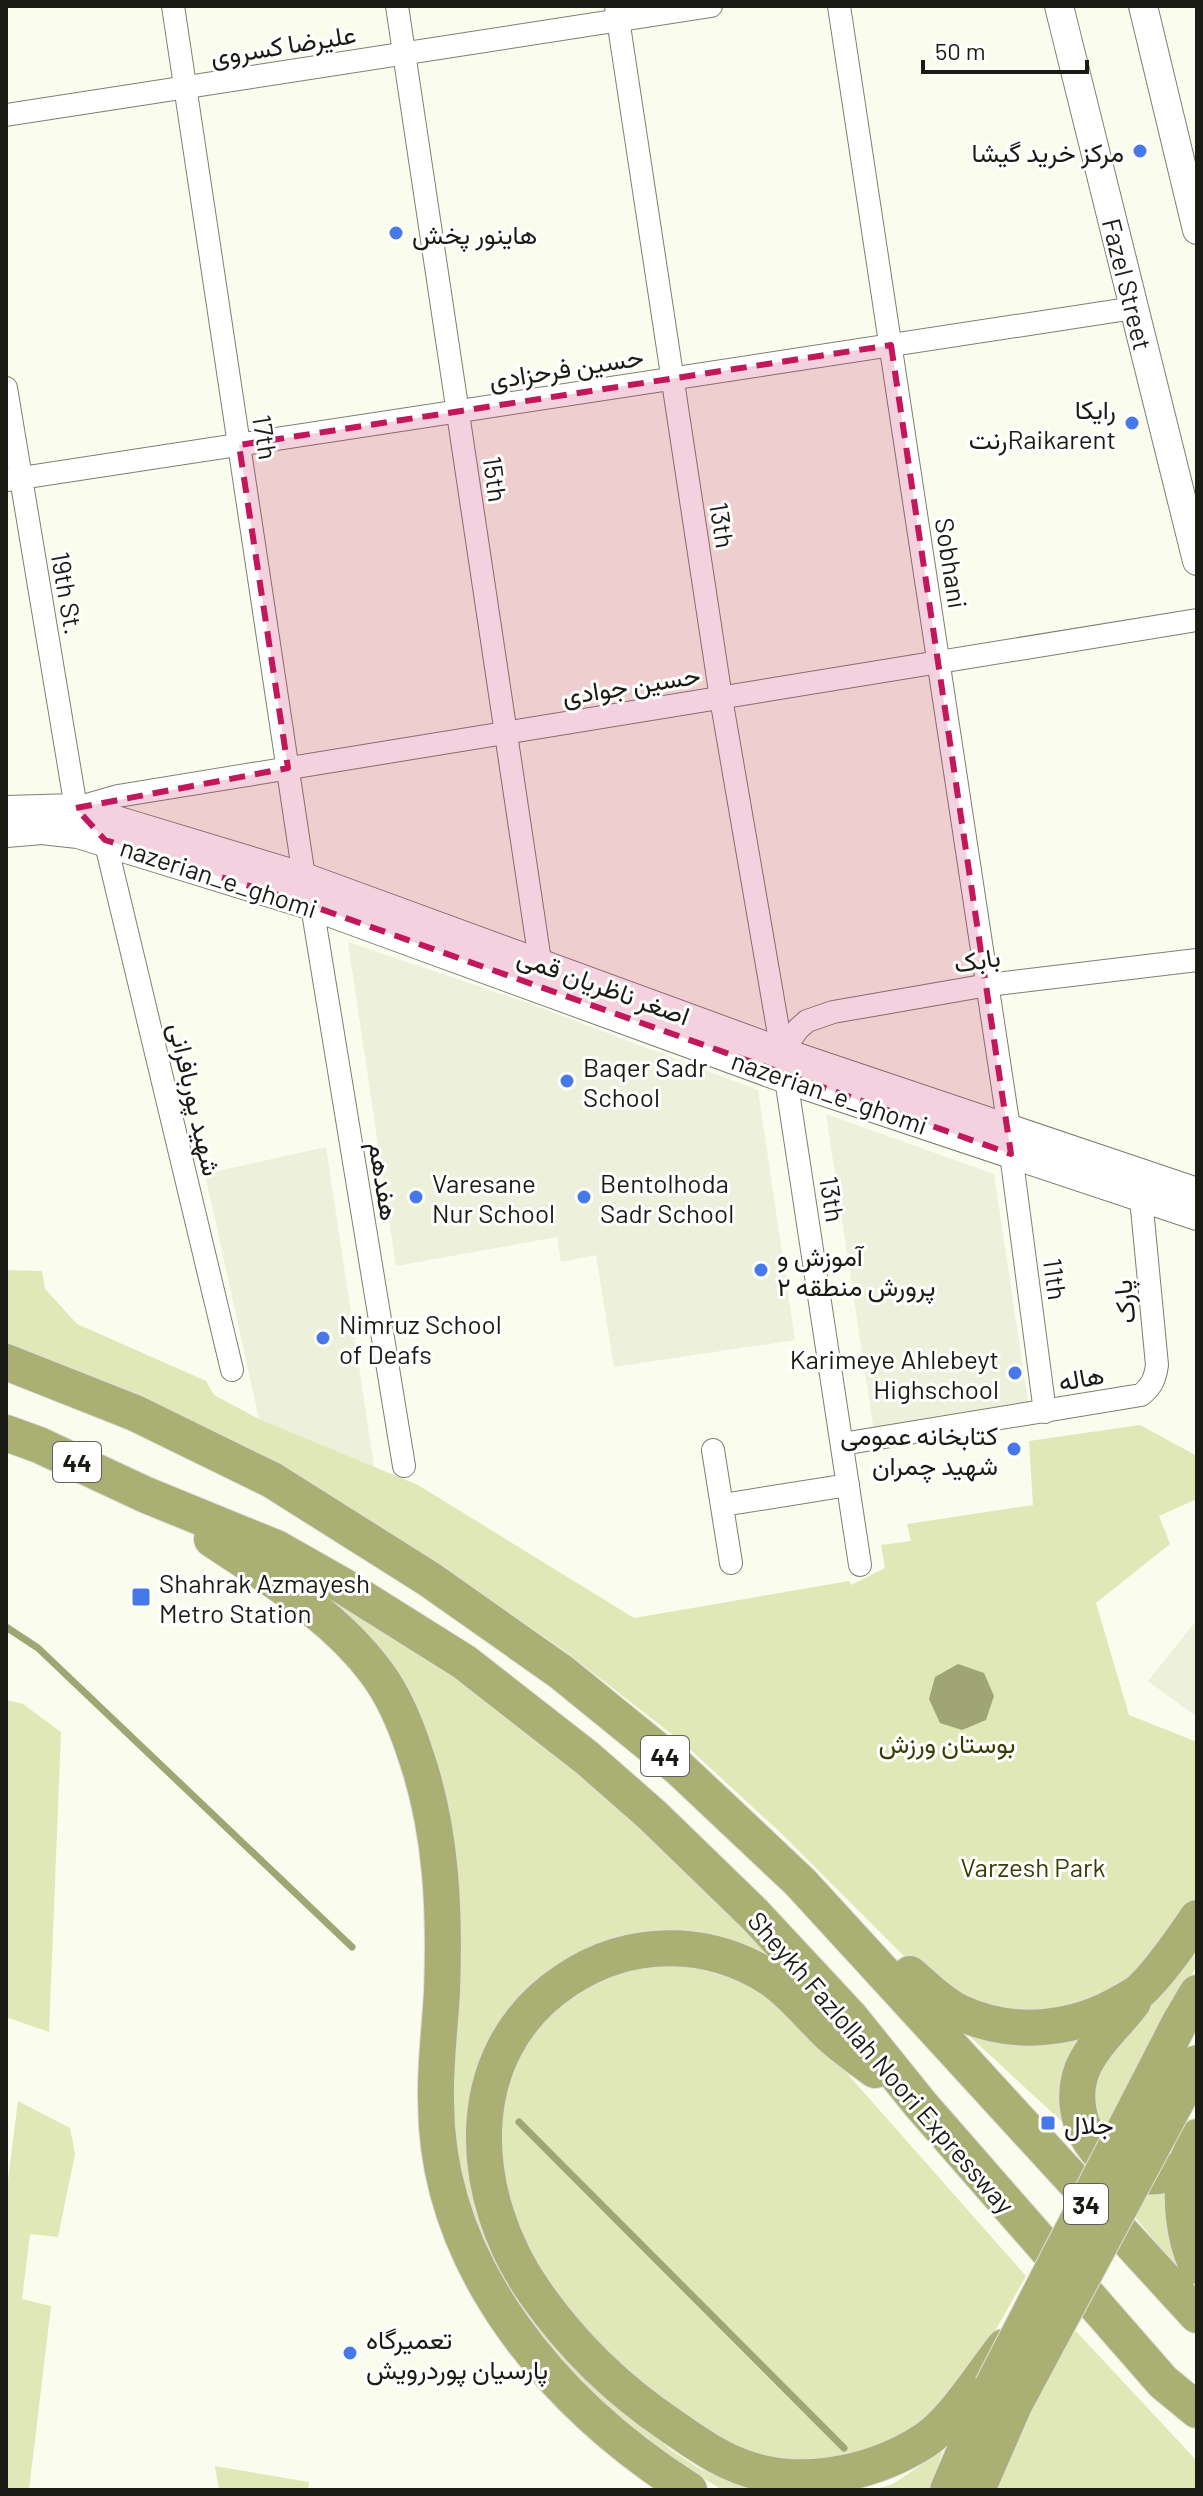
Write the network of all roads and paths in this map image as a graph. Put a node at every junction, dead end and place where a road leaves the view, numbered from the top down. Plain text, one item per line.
1 (173, 6) edge
2 (397, 6) edge
3 (711, 6) edge
4 (839, 6) edge
5 (1059, 6) edge
6 (1143, 6) edge
7 (617, 13) edge
8 (404, 54) junction
9 (185, 88) junction
10 (6, 115) edge
11 (1196, 219) edge
12 (1134, 308) junction
13 (891, 345) junction
14 (672, 379) junction
15 (6, 388) edge
16 (458, 411) junction
17 (239, 445) junction
18 (13, 480) edge
19 (1197, 561) edge
20 (1197, 620) edge
21 (939, 662) junction
22 (721, 698) junction
23 (506, 733) junction
24 (288, 768) junction
25 (76, 808) junction
26 (6, 810) edge
27 (6, 833) edge
28 (105, 840) junction
29 (304, 877) junction
30 (312, 906) junction
31 (1197, 960) edge
32 (539, 974) junction
33 (988, 985) junction
34 (784, 1065) junction
35 (1010, 1141) junction
36 (1197, 1192) edge
37 (1141, 1198) junction
38 (1197, 1216) edge
39 (6, 1362) edge
40 (232, 1370) dead end
41 (1141, 1395) joint
42 (1045, 1412) junction
43 (6, 1433) edge
44 (842, 1444) junction
45 (713, 1450) dead end
46 (6, 1460) edge
47 (404, 1466) dead end
48 (848, 1485) junction
49 (146, 1495) junction
50 (723, 1505) junction
51 (731, 1563) dead end
52 (860, 1565) dead end
53 (800, 1882) junction
54 (1197, 1918) edge
55 (1143, 1989) junction
56 (1189, 2007) edge
57 (1197, 2063) edge
58 (921, 2105) junction
59 (1191, 2152) edge
60 (1197, 2266) edge
61 (1197, 2315) edge
62 (1025, 2321) junction
63 (1163, 2382) junction
64 (1003, 2396) junction
65 (1197, 2410) edge
66 (1197, 2432) edge
67 (689, 2490) edge
68 (948, 2490) edge
69 (977, 2490) edge
70 (986, 2490) edge

1 - 9 street, 17th
2 - 8 street, 15th
3 - 7 street, علیرضا کسروی
4 - 13 street, Sobhani
5 - 12 street, Fazel Street
6 - 11 street
7 - 8 street, علیرضا کسروی
7 - 14 street, 13th
8 - 9 street, علیرضا کسروی
8 - 16 street, 15th
9 - 10 street, علیرضا کسروی
9 - 17 street, 17th
12 - 13 street, حسین فرحزادی
12 - 19 street, Fazel Street
13 - 14 street, حسین فرحزادی
13 - 21 street, Sobhani
14 - 16 street, حسین فرحزادی
14 - 22 street, 13th
15 - 18 street, 19th St.
16 - 17 street, حسین فرحزادی
16 - 23 street, 15th
17 - 18 street, حسین فرحزادی
17 - 24 street, 17th
18 - 25 street, 19th St.
20 - 21 street, حسین جوادی
21 - 22 street, حسین جوادی
21 - 33 street, Sobhani
22 - 23 street, حسین جوادی
22 - 34 street, 13th
23 - 24 street, حسین جوادی
23 - 32 street, 15th
24 - 25 street, حسین جوادی
24 - 29 street, 17th
25 - 26 street, اصغر ناظریان قمی
25 - 28 street
25 - 29 street, اصغر ناظریان قمی
27 - 28 street, nazerian_e_ghomi
28 - 30 street, nazerian_e_ghomi
28 - 40 street, شهید پوربافرانی
29 - 30 street
29 - 32 street, اصغر ناظریان قمی
30 - 32 street, nazerian_e_ghomi
30 - 47 street, هفدهم
31 - 33 street, بابک
32 - 34 street, اصغر ناظریان قمی
33 - 34 street, بابک
33 - 35 street, Sobhani
34 - 35 street, اصغر ناظریان قمی
34 - 44 street, 13th
35 - 36 street, اصغر ناظریان قمی
35 - 37 street
35 - 42 street, 11th
37 - 38 street
37 - 41 street, پارک
39 - 53 highway, 44
41 - 42 street, هاله
42 - 44 street, هاله
43 - 49 highway, Sheykh Fazlollah Noori Expressway / 44
44 - 48 street, 13th
45 - 50 street
46 - 49 highway
48 - 50 street
48 - 52 street, 13th
49 - 58 highway, Sheykh Fazlollah Noori Expressway / 44
49 - 67 highway
50 - 51 street
53 - 55 highway
53 - 61 highway, 44
54 - 55 highway
55 - 59 highway
56 - 62 highway, 34, bridge
57 - 64 highway, 34, bridge
58 - 62 highway, bridge
58 - 63 highway, Sheykh Fazlollah Noori Expressway / 44
59 - 60 highway
62 - 64 highway, 34, bridge
63 - 65 highway, Sheykh Fazlollah Noori Expressway / 44
63 - 66 highway
64 - 68 highway, 34
64 - 69 highway, 34
64 - 70 highway

